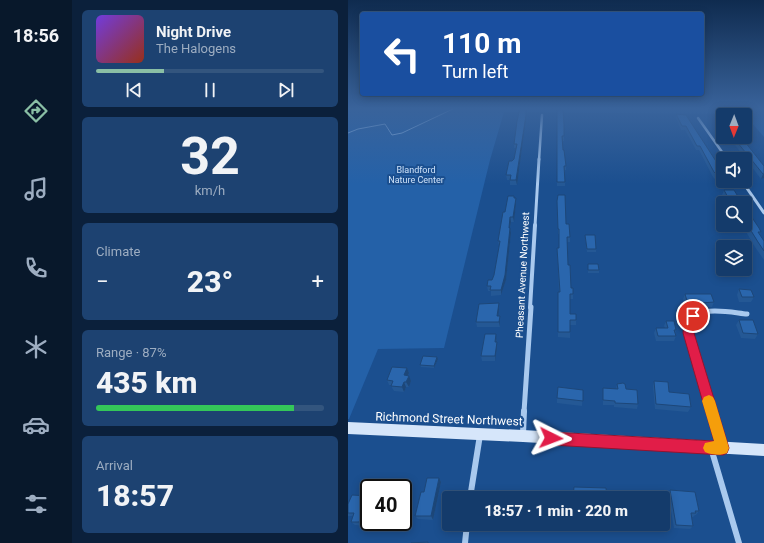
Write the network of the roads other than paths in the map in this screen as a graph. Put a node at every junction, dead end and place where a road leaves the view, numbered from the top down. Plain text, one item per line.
1 (541, 133) edge
2 (709, 133) edge
3 (722, 152) edge
4 (747, 188) edge
5 (764, 212) edge
6 (747, 314) dead end
7 (348, 428) edge
8 (480, 435) junction
9 (523, 436) junction
10 (717, 448) junction
11 (764, 450) edge
12 (471, 491) edge
13 (466, 531) edge
14 (465, 543) edge
15 (739, 543) edge

1 - 9 street, Pheasant Avenue Northwest
2 - 3 street
4 - 5 street
6 - 10 street
7 - 8 street, Richmond Street Northwest
8 - 9 street, Richmond Street Northwest
8 - 12 street
9 - 10 street, Richmond Street Northwest
10 - 11 street, Richmond Street Northwest
10 - 15 street
13 - 14 street

